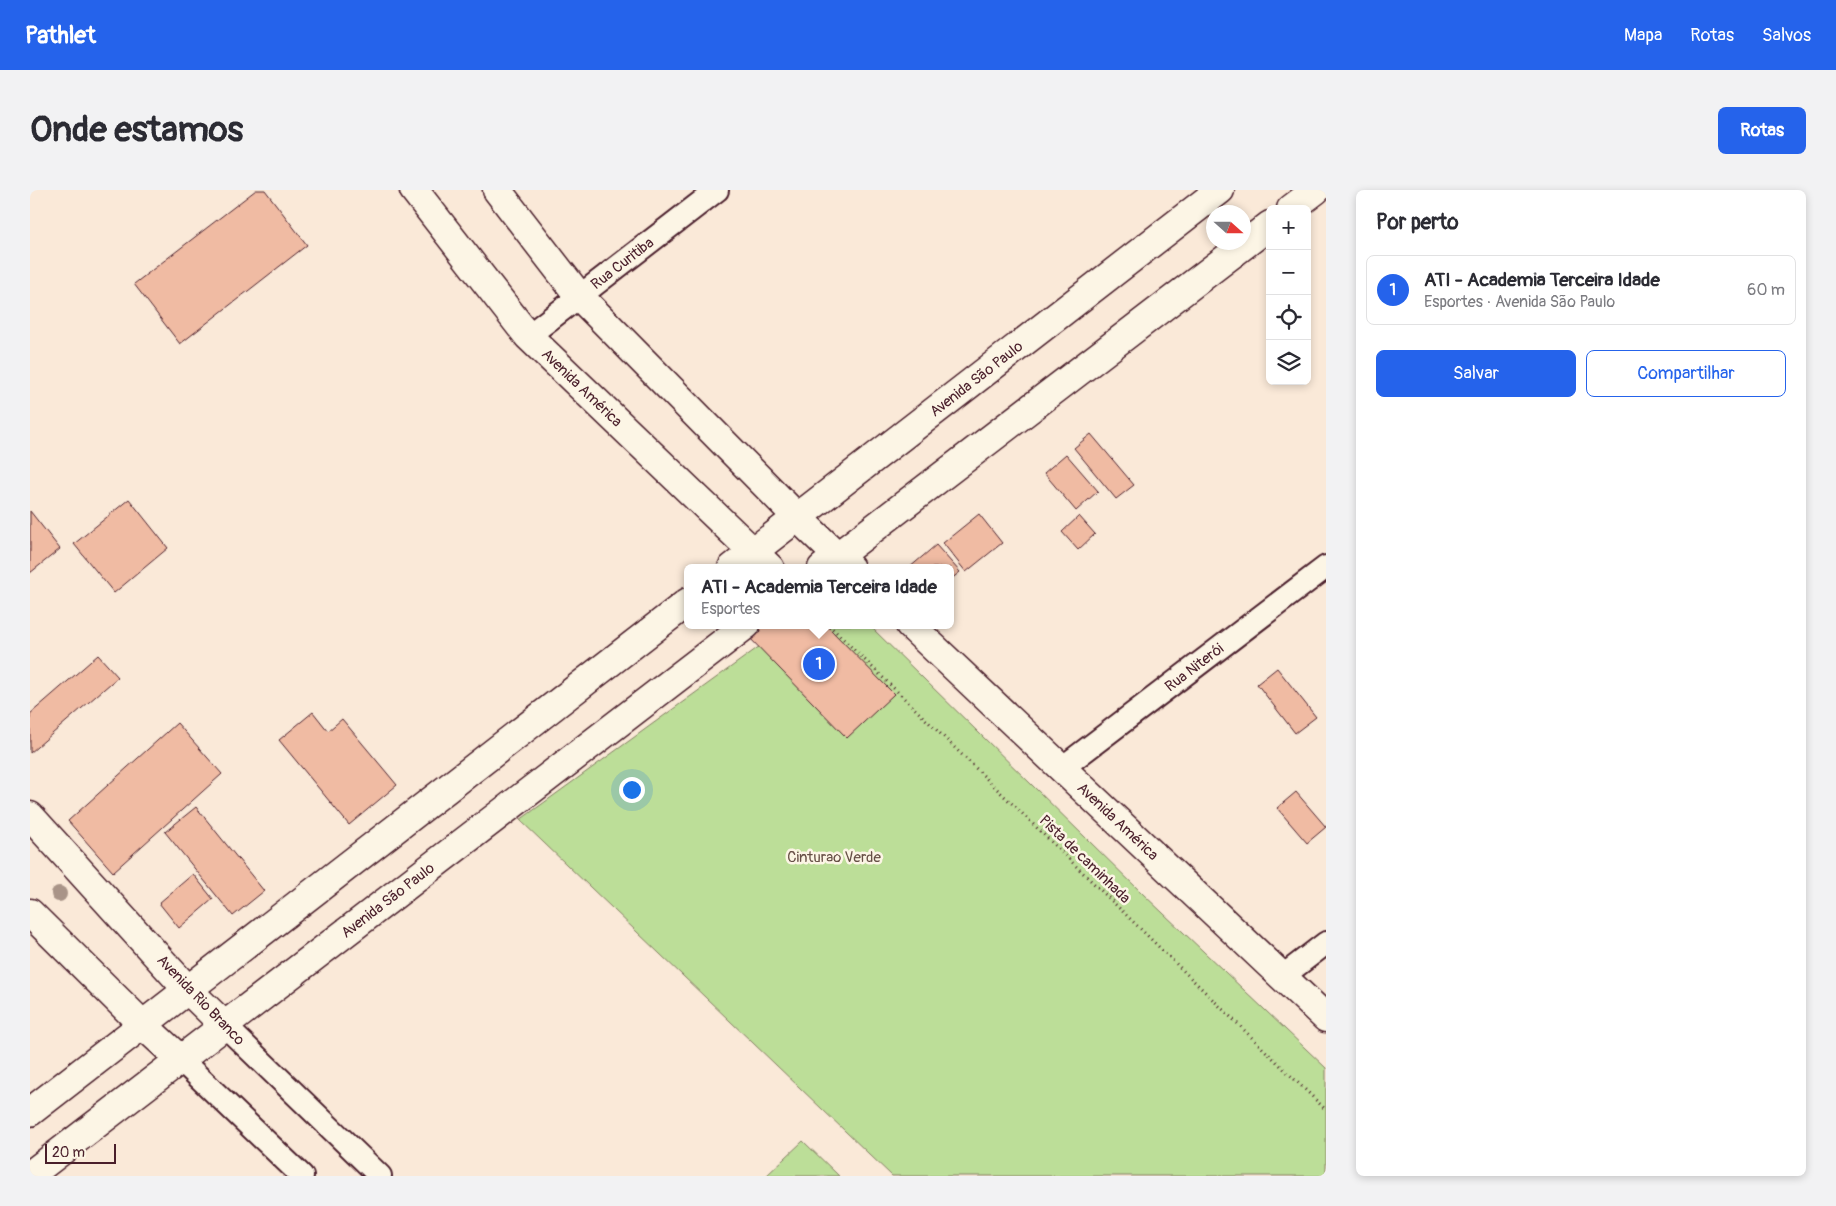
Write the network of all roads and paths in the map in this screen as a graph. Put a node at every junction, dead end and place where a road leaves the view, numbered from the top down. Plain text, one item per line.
1 (414, 190) edge
2 (497, 190) edge
3 (717, 190) edge
4 (1220, 190) edge
5 (1316, 190) edge
6 (1296, 205) edge
7 (1266, 228) edge
8 (579, 296) junction
9 (528, 336) junction
10 (797, 517) junction
11 (762, 560) edge
12 (747, 564) edge
13 (836, 564) edge
14 (1326, 567) edge
15 (684, 605) edge
16 (741, 629) edge
17 (832, 629) edge
18 (914, 629) edge
19 (1062, 768) junction
20 (30, 816) edge
21 (30, 913) edge
22 (1326, 943) edge
23 (1283, 976) junction
24 (188, 990) junction
25 (1326, 1018) edge
26 (143, 1025) junction
27 (224, 1025) junction
28 (181, 1060) junction
29 (1326, 1110) edge
30 (30, 1112) edge
31 (30, 1175) edge
32 (302, 1176) edge
33 (380, 1176) edge

1 - 9 main road, Avenida América
2 - 8 main road
3 - 8 street, Rua Curitiba
4 - 10 main road, Avenida São Paulo
5 - 6 main road
7 - 13 main road
8 - 9 street, Rua Curitiba
8 - 10 main road
9 - 11 main road, Avenida América
10 - 11 main road, Avenida São Paulo
10 - 13 main road
11 - 12 main road, Avenida São Paulo
14 - 19 street, Rua Niterói
15 - 24 main road
16 - 27 main road, Avenida São Paulo
17 - 29 path, Pista de caminhada
18 - 19 main road, Avenida América
19 - 23 main road, Avenida América
20 - 24 main road, Avenida Rio Branco
21 - 26 main road
22 - 23 street
23 - 25 main road, Avenida América
24 - 26 main road
24 - 27 main road, Avenida Rio Branco
26 - 28 main road
26 - 30 main road
27 - 28 main road, Avenida São Paulo
27 - 33 street, Avenida Rio Branco
28 - 31 main road, Avenida São Paulo
28 - 32 street

